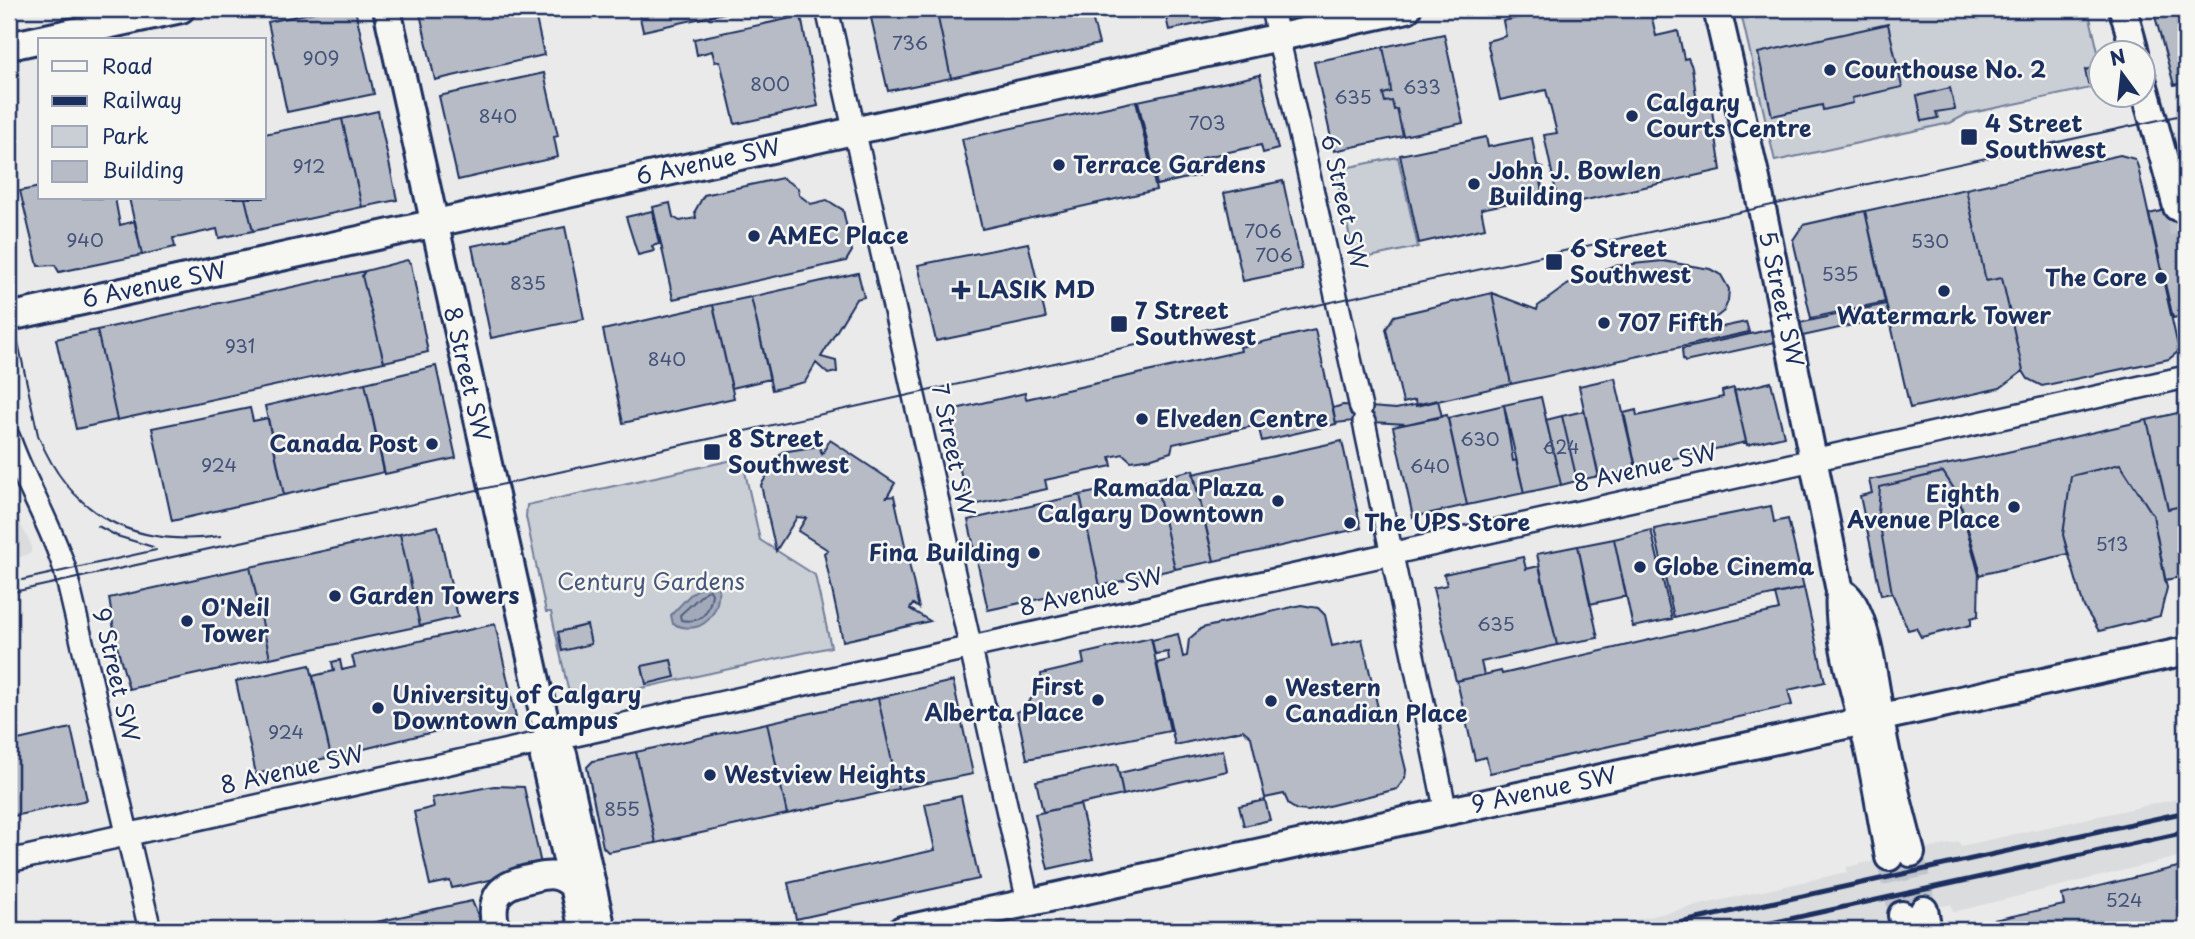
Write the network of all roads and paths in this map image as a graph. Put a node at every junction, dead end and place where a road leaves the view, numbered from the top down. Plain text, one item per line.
1 (181, 9) edge
2 (387, 9) edge
3 (827, 9) edge
4 (1272, 9) edge
5 (1407, 9) edge
6 (1717, 9) edge
7 (2123, 9) edge
8 (1278, 36) junction
9 (46, 38) edge
10 (2131, 38) edge
11 (38, 40) edge
12 (9, 46) edge
13 (2151, 108) edge
14 (855, 130) junction
15 (2177, 207) tunnel mouth
16 (432, 222) junction
17 (9, 317) edge
18 (2186, 377) edge
19 (9, 438) edge
20 (1812, 458) junction
21 (1391, 552) junction
22 (970, 646) junction
23 (2186, 651) edge
24 (1871, 719) junction
25 (550, 739) junction
26 (1446, 812) junction
27 (128, 835) junction
28 (1900, 855) tunnel mouth
29 (9, 861) edge
30 (573, 886) junction
31 (1028, 902) junction
32 (150, 930) edge
33 (496, 930) edge
34 (583, 930) edge
35 (602, 930) edge
36 (902, 930) edge

1 - 9 main road
2 - 16 main road, 8 Street SW
3 - 14 street, 7 Street SW
4 - 8 street, 6 Street SW
5 - 8 main road, 6 Avenue SW
6 - 20 main road, 5 Street SW
7 - 10 main road
8 - 14 main road, 6 Avenue SW
8 - 21 street, 6 Street SW
11 - 12 main road
13 - 15 main road
14 - 16 main road, 6 Avenue SW
14 - 22 street, 7 Street SW
16 - 17 main road, 6 Avenue SW
16 - 25 main road, 8 Street SW
18 - 20 street, 8 Avenue SW
19 - 27 street, 9 Street SW
20 - 21 street, 8 Avenue SW
20 - 24 main road, 5 Street SW
21 - 22 street, 8 Avenue SW
21 - 26 street, 6 Street SW
22 - 25 street, 8 Avenue SW
22 - 31 street, 7 Street SW
23 - 24 main road, 9 Avenue SW
24 - 26 main road, 9 Avenue SW
24 - 28 main road, 5 Street SW
25 - 27 street, 8 Avenue SW
25 - 30 main road, 8 Street SW
25 - 35 main road, 8 Street SW
26 - 31 main road, 9 Avenue SW
27 - 29 street, 8 Avenue SW
27 - 32 street, 9 Street SW
30 - 33 main road
30 - 34 main road, 8 Street SW
31 - 36 main road, 9 Avenue SW

